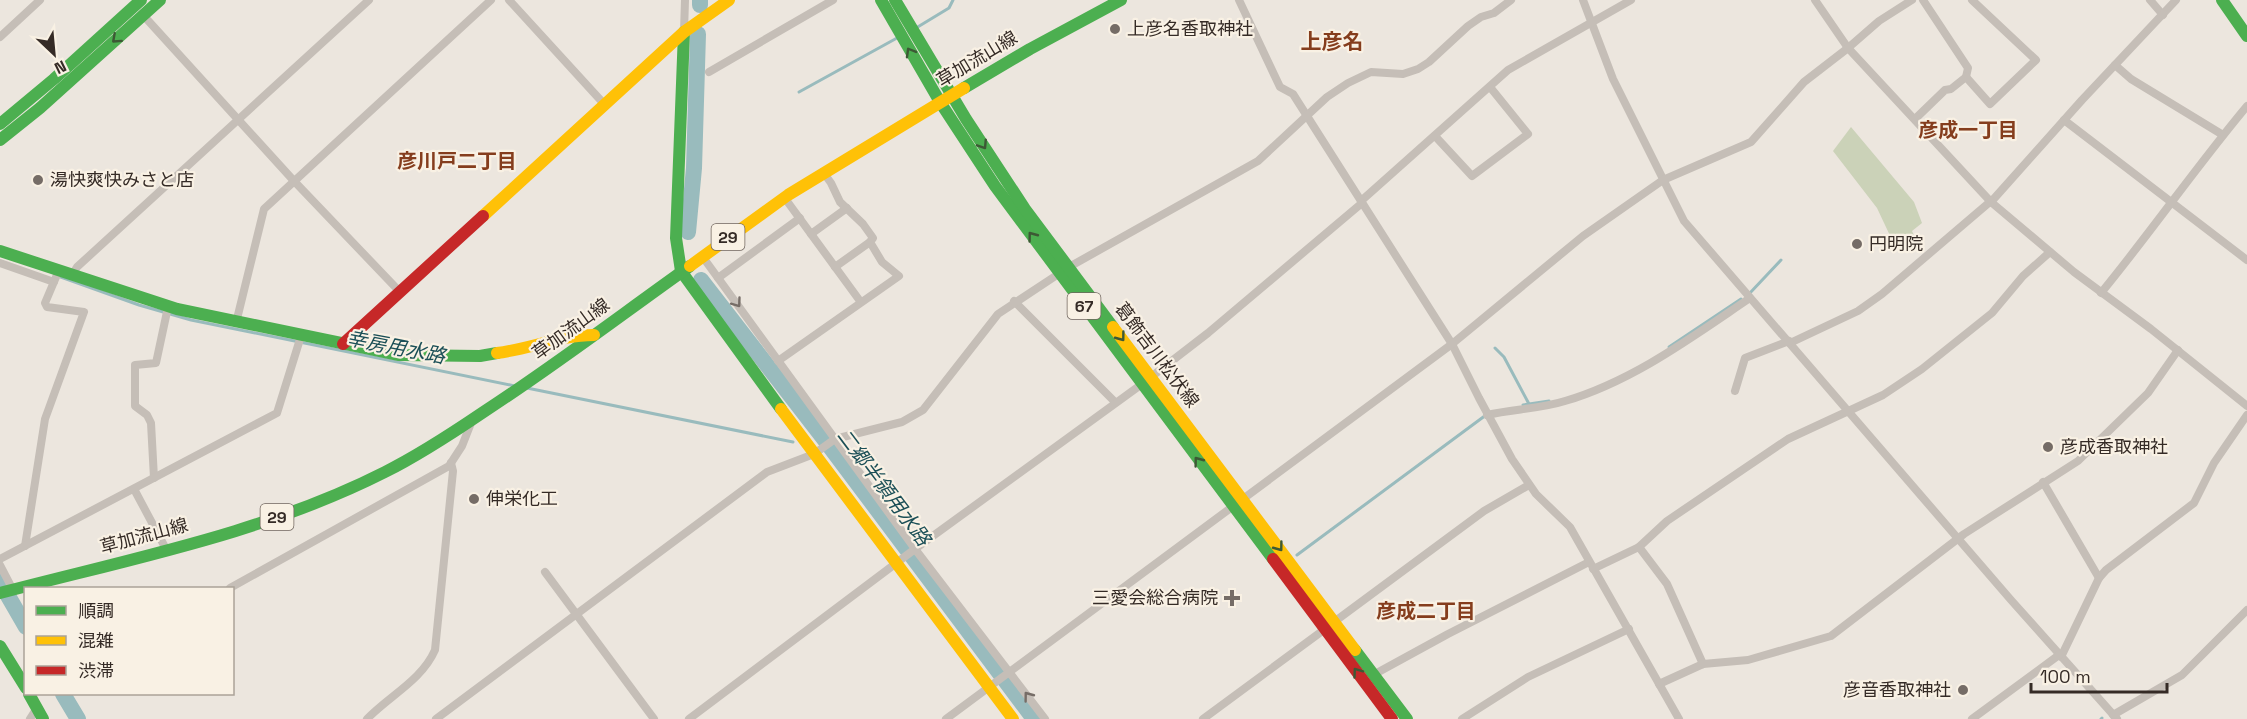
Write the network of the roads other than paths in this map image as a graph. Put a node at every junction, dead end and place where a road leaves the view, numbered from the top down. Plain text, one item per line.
1 (40, 0) edge
2 (160, 0) edge
3 (369, 0) edge
4 (491, 0) edge
5 (509, 0) edge
6 (685, 0) edge
7 (729, 0) edge
8 (834, 0) edge
9 (881, 0) edge
10 (895, 0) edge
11 (1121, 0) edge
12 (1239, 0) edge
13 (1511, 0) edge
14 (1583, 0) edge
15 (1631, 0) edge
16 (1815, 0) edge
17 (1912, 0) edge
18 (1923, 0) edge
19 (1972, 0) edge
20 (2150, 0) edge
21 (2176, 0) edge
22 (2222, 0) edge
23 (139, 1) edge
24 (143, 15) junction
25 (2163, 15) junction
26 (1592, 22) junction
27 (684, 32) junction
28 (2247, 36) edge
29 (0, 37) edge
30 (1848, 48) junction
31 (2115, 66) junction
32 (709, 72) dead end
33 (1966, 76) junction
34 (1490, 87) junction
35 (952, 95) junction
36 (940, 102) junction
37 (605, 105) junction
38 (2247, 106) edge
39 (1306, 116) junction
40 (239, 119) junction
41 (1915, 119) junction
42 (2064, 120) junction
43 (0, 124) edge
44 (2223, 135) junction
45 (1435, 136) junction
46 (0, 140) edge
47 (823, 172) junction
48 (1664, 180) junction
49 (294, 181) junction
50 (784, 197) junction
51 (1991, 201) junction
52 (1361, 202) junction
53 (2172, 203) junction
54 (847, 208) junction
55 (800, 218) junction
56 (811, 234) junction
57 (870, 242) junction
58 (0, 251) edge
59 (2050, 252) junction
60 (702, 256) junction
61 (2247, 260) edge
62 (0, 263) edge
63 (835, 267) junction
64 (1064, 270) junction
65 (681, 271) junction
66 (72, 275) junction
67 (56, 276) junction
68 (718, 278) junction
69 (400, 292) junction
70 (2102, 293) junction
71 (1750, 298) junction
72 (860, 301) junction
73 (1014, 301) junction
74 (167, 310) junction
75 (236, 322) junction
76 (594, 335) junction
77 (300, 341) junction
78 (1789, 342) junction
79 (343, 344) junction
80 (1452, 344) junction
81 (2178, 350) junction
82 (778, 360) junction
83 (1146, 380) junction
84 (1735, 391) dead end
85 (1115, 402) junction
86 (2247, 406) edge
87 (1849, 412) junction
88 (1487, 415) junction
89 (2247, 415) edge
90 (471, 423) junction
91 (836, 439) junction
92 (819, 451) junction
93 (451, 463) junction
94 (154, 478) junction
95 (2043, 482) junction
96 (1529, 485) junction
97 (134, 489) junction
98 (1244, 500) junction
99 (1233, 508) junction
100 (1959, 539) junction
101 (25, 546) junction
102 (1639, 546) junction
103 (166, 549) junction
104 (911, 552) junction
105 (0, 559) edge
106 (896, 564) junction
107 (0, 565) edge
108 (1591, 565) junction
109 (545, 572) dead end
110 (2099, 578) junction
111 (24, 587) edge
112 (24, 587) edge
113 (232, 587) edge
114 (13, 590) junction
115 (0, 593) edge
116 (2247, 610) edge
117 (577, 614) junction
118 (1330, 625) junction
119 (1629, 629) junction
120 (0, 646) edge
121 (2060, 656) junction
122 (1703, 664) junction
123 (1010, 673) junction
124 (1373, 675) junction
125 (24, 682) edge
126 (1659, 684) junction
127 (994, 685) junction
128 (33, 696) edge
129 (2115, 717) edge
130 (30, 719) edge
131 (43, 719) edge
132 (366, 719) edge
133 (436, 719) edge
134 (654, 719) edge
135 (689, 719) edge
136 (946, 719) edge
137 (1013, 719) edge
138 (1045, 719) edge
139 (1203, 719) edge
140 (1392, 719) edge
141 (1407, 719) edge
142 (1462, 719) edge
143 (1679, 719) edge
144 (1972, 719) edge

1 - 29 street
2 - 24 main road
3 - 40 street
4 - 49 street
5 - 37 street
6 - 27 street
7 - 27 main road
8 - 32 street
36 -> 9 main road, 葛飾吉川松伏線 / 67
10 - 35 main road, 葛飾吉川松伏線 / 67
11 - 35 main road, 草加流山線 / 29
12 - 39 street
13 - 39 street
14 - 26 street
15 - 26 street
16 - 30 street
17 - 30 street
18 - 33 street
19 - 33 street
20 - 25 street
21 - 25 street
22 - 28 main road
23 - 43 main road
24 - 40 street
24 -> 46 main road
25 - 31 street
26 - 34 street
26 - 48 street
27 - 37 main road
27 - 65 main road
30 - 41 street
30 - 48 street
31 - 42 street
31 - 44 street
33 - 41 street
34 - 45 street
34 - 45 street
35 - 36 main road, 草加流山線 / 29
35 -> 64 main road, 葛飾吉川松伏線 / 67
36 - 47 main road, 草加流山線 / 29
64 -> 36 main road, 葛飾吉川松伏線 / 67
37 - 69 main road
38 - 44 street
39 - 52 street
39 - 64 street
40 - 49 street
40 - 66 street
41 - 51 street
42 - 51 street
42 - 53 street
44 - 53 street
45 - 52 street
47 - 50 main road, 草加流山線 / 29
47 - 54 street
48 - 71 street
48 - 80 street
49 - 69 street
49 - 75 street
50 - 55 street
50 - 60 main road, 草加流山線 / 29
51 - 59 street
51 - 78 street
52 - 80 street
52 - 83 street
53 - 61 street
53 - 70 street
54 - 56 street
54 - 57 street
55 - 56 street
55 - 68 street
56 - 63 street
57 - 63 street
57 - 72 street
58 - 67 main road
59 - 70 street
59 - 87 street
60 - 65 main road, 草加流山線 / 29
60 - 68 street
62 - 67 street
63 - 72 street
64 - 73 street
64 - 83 main road, 葛飾吉川松伏線 / 67
65 - 76 main road, 草加流山線 / 29
65 - 92 main road
66 - 67 main road
66 - 74 main road
67 - 101 street
68 -> 82 street
69 - 79 main road
70 - 81 street
71 - 78 street
71 - 88 street
72 - 82 street
73 - 85 street
73 - 91 street
74 - 75 main road
74 - 94 street
75 - 77 main road
76 - 79 main road
76 - 90 main road, 草加流山線 / 29
77 - 79 main road
77 - 94 street
78 - 84 street
78 - 87 street
80 - 88 street
80 - 98 street
81 - 86 street
81 - 95 street
82 - 91 street
83 - 85 street
83 - 98 main road, 葛飾吉川松伏線 / 67
99 -> 83 main road, 葛飾吉川松伏線 / 67
85 - 104 street
87 - 100 street
87 - 102 street
88 - 96 street
89 - 110 street
90 - 93 street
90 - 103 main road, 草加流山線 / 29
91 - 92 street
91 - 104 street
92 - 106 main road
92 - 117 street
93 - 113 street
93 - 132 street
94 - 97 street
95 - 100 street
95 - 110 street
96 - 108 street
96 - 118 street
97 - 101 street
97 - 103 street
98 - 99 street
98 -> 118 main road, 葛飾吉川松伏線 / 67
99 - 118 main road, 葛飾吉川松伏線 / 67
99 - 123 street
100 - 121 street
100 - 122 street
101 - 105 street
102 - 108 street
102 - 122 street
103 - 111 main road, 草加流山線 / 29
104 - 106 street
104 - 123 street
106 - 127 main road
106 - 135 street
107 - 114 street
108 - 119 street
108 - 124 street
109 - 117 street
110 - 121 street
112 - 114 main road, 草加流山線 / 29
114 - 115 main road, 草加流山線 / 29
116 - 129 street
117 - 133 street
117 - 134 street
118 - 124 main road, 葛飾吉川松伏線 / 67
118 - 139 street
140 -> 118 main road, 葛飾吉川松伏線 / 67
119 - 126 street
119 - 142 street
120 - 125 main road
121 - 129 street
121 - 144 street
122 - 126 street
123 - 127 street
138 -> 123 street
124 - 141 main road, 葛飾吉川松伏線 / 67
126 - 143 street
127 - 136 street
127 - 137 main road
128 - 130 street
128 - 131 main road

